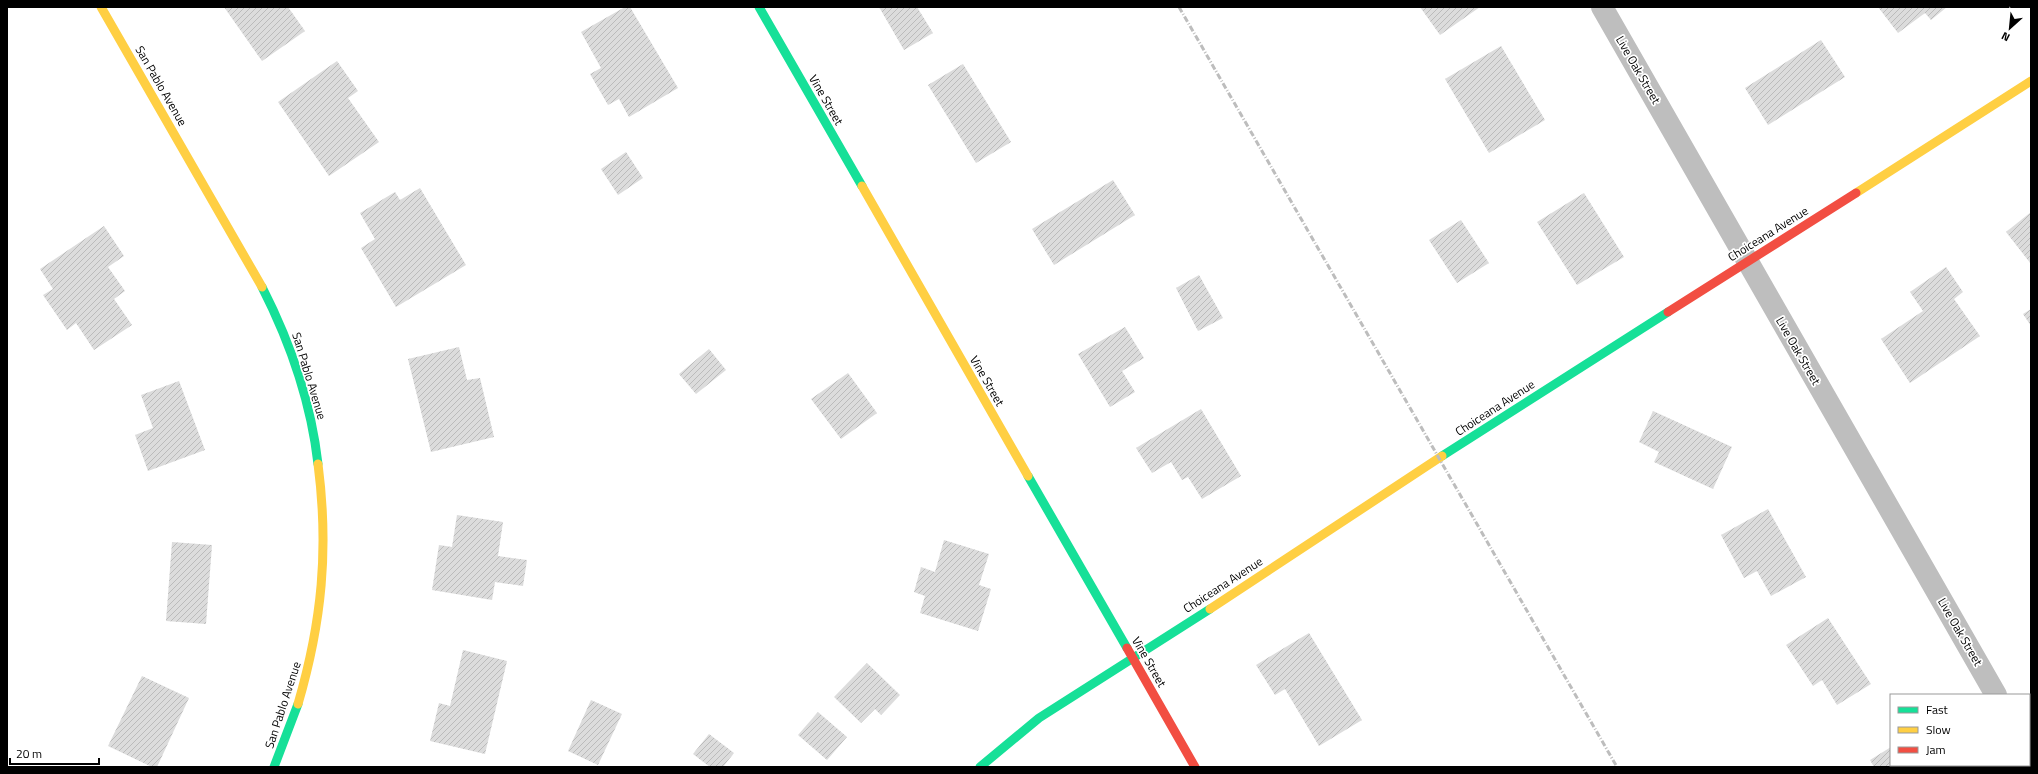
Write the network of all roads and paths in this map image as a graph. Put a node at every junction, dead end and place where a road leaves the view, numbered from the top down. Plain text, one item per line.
1 (101, 7) edge
2 (758, 7) edge
3 (1602, 7) edge
4 (2031, 81) edge
5 (1746, 262) junction
6 (1133, 659) junction
7 (1995, 694) edge
8 (274, 767) edge
9 (980, 767) edge
10 (1195, 767) edge

1 - 8 street, San Pablo Avenue
2 - 6 street, Vine Street
3 - 5 street, Live Oak Street
4 - 5 street, Choiceana Avenue
5 - 6 street, Choiceana Avenue
5 - 7 street, Live Oak Street
6 - 9 street, Choiceana Avenue
6 - 10 street, Vine Street

